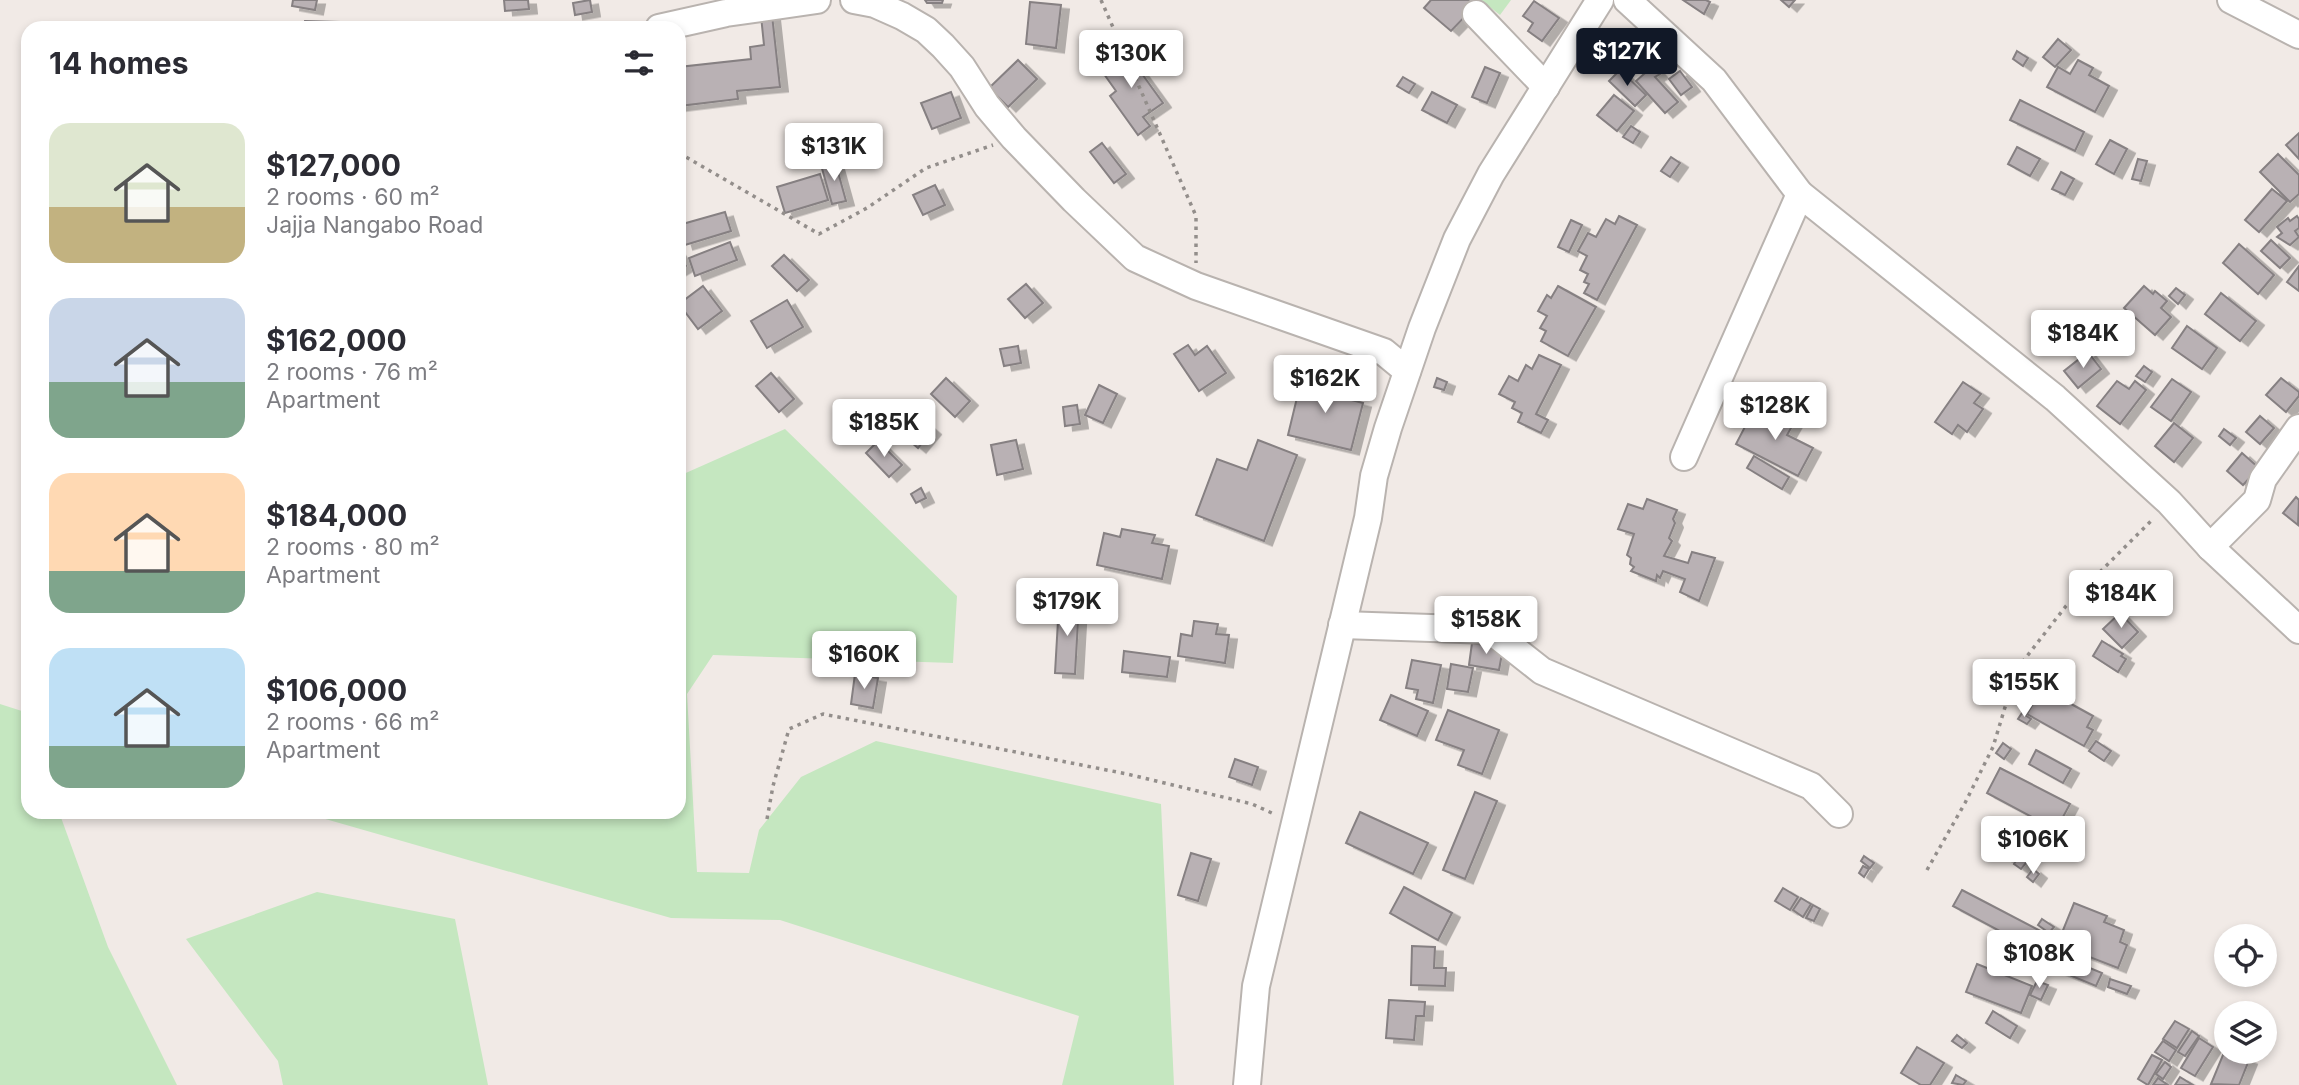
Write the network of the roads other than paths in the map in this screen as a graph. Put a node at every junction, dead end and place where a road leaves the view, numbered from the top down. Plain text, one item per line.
1 (817, 0) edge
2 (854, 0) edge
3 (1600, 0) edge
4 (1627, 0) edge
5 (2231, 0) edge
6 (1476, 14) dead end
7 (686, 22) edge
8 (2299, 35) edge
9 (1546, 88) junction
10 (1800, 194) junction
11 (1408, 371) junction
12 (2299, 428) edge
13 (1684, 457) dead end
14 (2210, 547) junction
15 (1342, 625) junction
16 (2299, 630) edge
17 (1839, 814) dead end
18 (1247, 1085) edge

1 - 7 street
2 - 11 street
3 - 9 street
4 - 10 street
5 - 8 street
6 - 9 street
9 - 11 street
10 - 13 street
10 - 14 street
11 - 15 street
12 - 14 street
14 - 16 street
15 - 17 street
15 - 18 street

